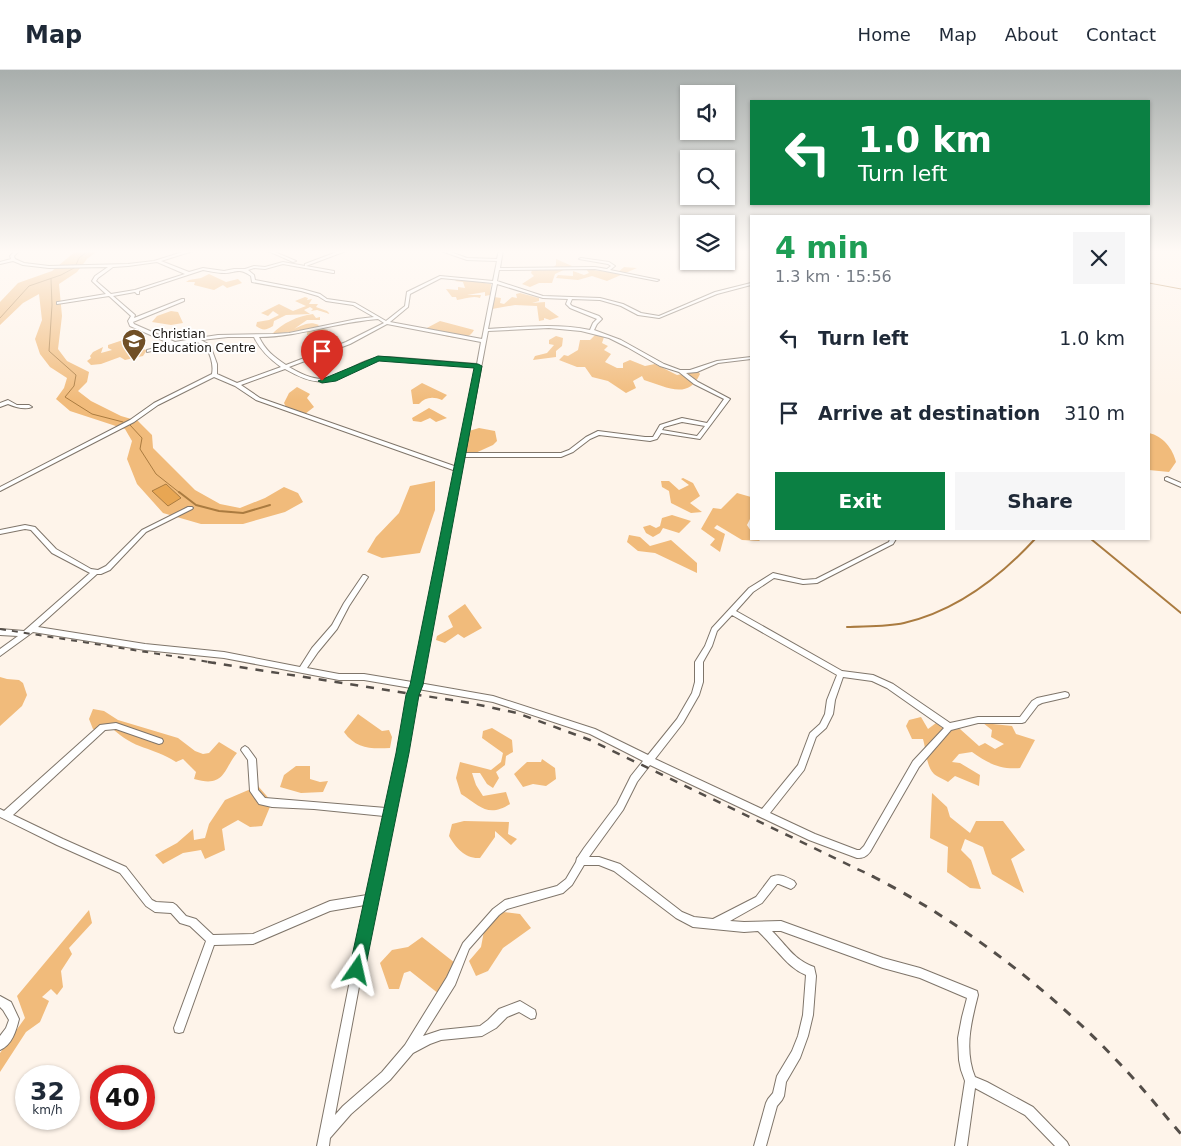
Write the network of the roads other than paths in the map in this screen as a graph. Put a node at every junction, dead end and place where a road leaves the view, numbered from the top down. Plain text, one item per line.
1 (80, 300) edge
2 (116, 300) edge
3 (183, 300) dead end
4 (327, 300) edge
5 (407, 300) edge
6 (492, 300) edge
7 (570, 300) edge
8 (607, 300) edge
9 (700, 300) edge
10 (58, 304) dead end
11 (380, 318) junction
12 (130, 322) junction
13 (387, 323) junction
14 (486, 330) junction
15 (592, 330) junction
16 (256, 336) junction
17 (193, 340) junction
18 (484, 341) junction
19 (173, 343) junction
20 (149, 351) dead end
21 (750, 358) edge
22 (478, 366) junction
23 (286, 367) junction
24 (681, 372) junction
25 (214, 376) junction
26 (237, 386) junction
27 (0, 405) edge
28 (29, 406) dead end
29 (708, 425) junction
30 (659, 431) junction
31 (462, 455) junction
32 (459, 470) junction
33 (1167, 480) dead end
34 (1181, 485) edge
35 (0, 489) edge
36 (190, 508) dead end
37 (0, 532) edge
38 (892, 540) edge
39 (94, 572) junction
40 (365, 577) dead end
41 (733, 612) junction
42 (29, 631) junction
43 (0, 632) edge
44 (0, 654) edge
45 (302, 670) junction
46 (841, 674) junction
47 (416, 685) junction
48 (1065, 695) dead end
49 (949, 727) junction
50 (159, 741) dead end
51 (245, 750) dead end
52 (649, 760) junction
53 (389, 812) junction
54 (764, 813) junction
55 (3, 814) edge
56 (580, 861) junction
57 (791, 884) dead end
58 (372, 898) junction
59 (714, 925) junction
60 (760, 927) junction
61 (211, 940) junction
62 (0, 1001) edge
63 (532, 1014) dead end
64 (179, 1028) dead end
65 (0, 1045) edge
66 (409, 1049) junction
67 (970, 1082) junction
68 (324, 1141) edge
69 (760, 1146) edge
70 (962, 1146) edge
71 (1063, 1146) edge

1 - 10 street
2 - 12 street
3 - 12 street
4 - 11 street
5 - 13 street
6 - 14 street
7 - 15 street
8 - 9 street
11 - 13 street
11 - 16 street
12 - 19 street
13 - 18 street
13 - 23 street
14 - 15 street
14 - 18 street
15 - 24 street
16 - 17 street
16 - 23 street
17 - 19 street
17 - 25 street
18 - 22 street
19 - 20 street
21 - 24 street
22 - 23 street
22 - 31 street
23 - 26 street
24 - 29 street
25 - 26 street
25 - 35 street
26 - 32 street
27 - 28 street
29 - 30 street
29 - 30 street
30 - 31 street
31 - 32 street
32 - 47 street
33 - 34 street
36 - 39 street
37 - 39 street
38 - 41 street
39 - 42 street
40 - 45 street
41 - 46 street
41 - 52 street
42 - 43 street
42 - 44 street
42 - 45 street
45 - 47 street
46 - 49 street
46 - 54 street
47 - 52 street
47 - 53 street
48 - 49 street
49 - 54 street
50 - 55 street
51 - 53 street
52 - 54 street
52 - 56 street
53 - 58 street
55 - 61 street
56 - 59 street
56 - 66 street
57 - 59 street
58 - 61 street
58 - 68 street
59 - 60 street
60 - 67 street
60 - 69 street
61 - 64 street
62 - 65 street
63 - 66 street
66 - 68 street
67 - 70 street
67 - 71 street

